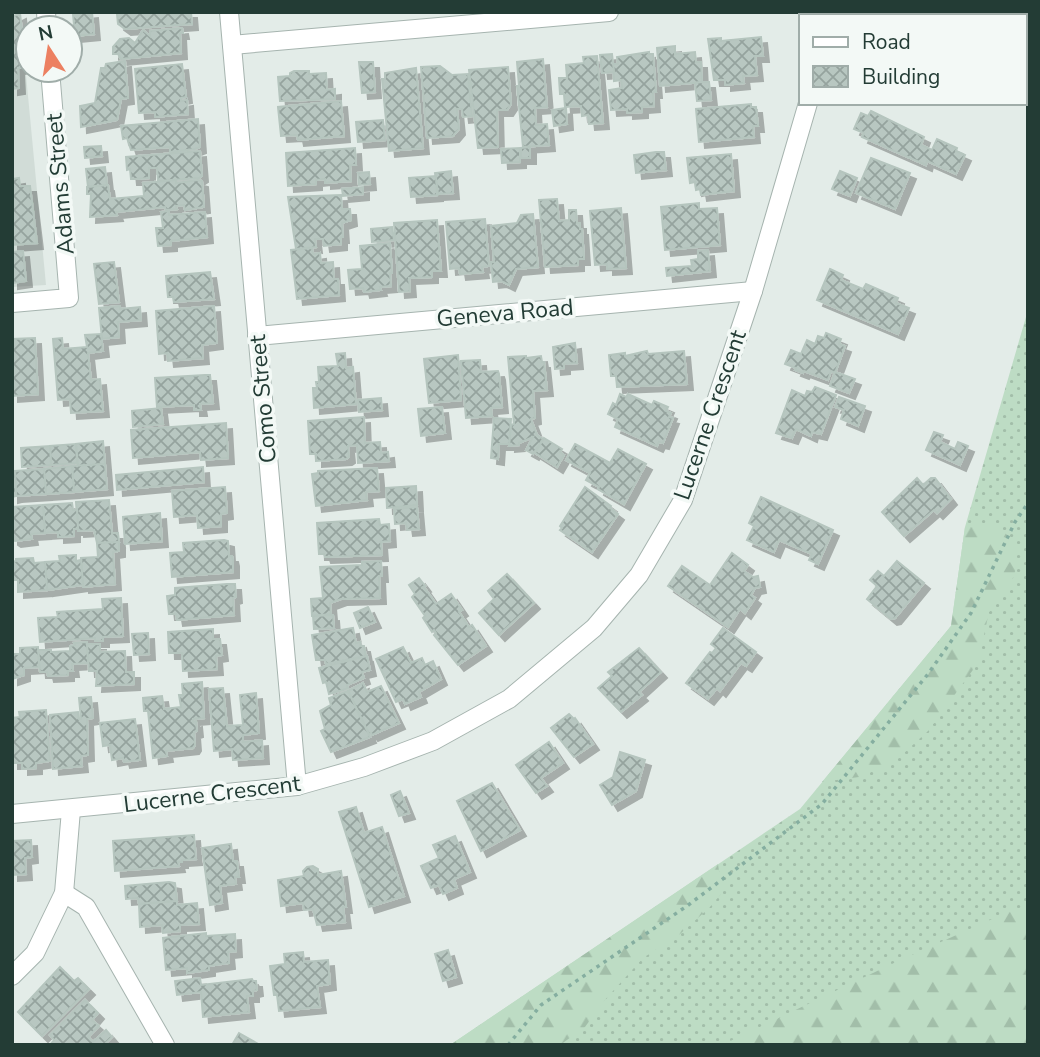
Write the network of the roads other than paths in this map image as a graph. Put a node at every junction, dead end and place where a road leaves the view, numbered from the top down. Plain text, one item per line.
1 (229, 12) edge
2 (609, 12) edge
3 (232, 46) junction
4 (51, 84) edge
5 (807, 105) edge
6 (753, 291) junction
7 (12, 303) edge
8 (257, 336) junction
9 (297, 786) junction
10 (71, 810) junction
11 (12, 814) edge
12 (64, 893) junction
13 (12, 976) edge
14 (166, 1045) edge

1 - 3 street, Como Street
2 - 3 street
3 - 8 street, Como Street
4 - 7 street, Adams Street
5 - 6 street, Lucerne Crescent
6 - 8 street, Geneva Road
6 - 9 street, Lucerne Crescent
8 - 9 street, Como Street
9 - 10 street, Lucerne Crescent
10 - 11 street, Lucerne Crescent
10 - 12 street
12 - 13 street
12 - 14 street

